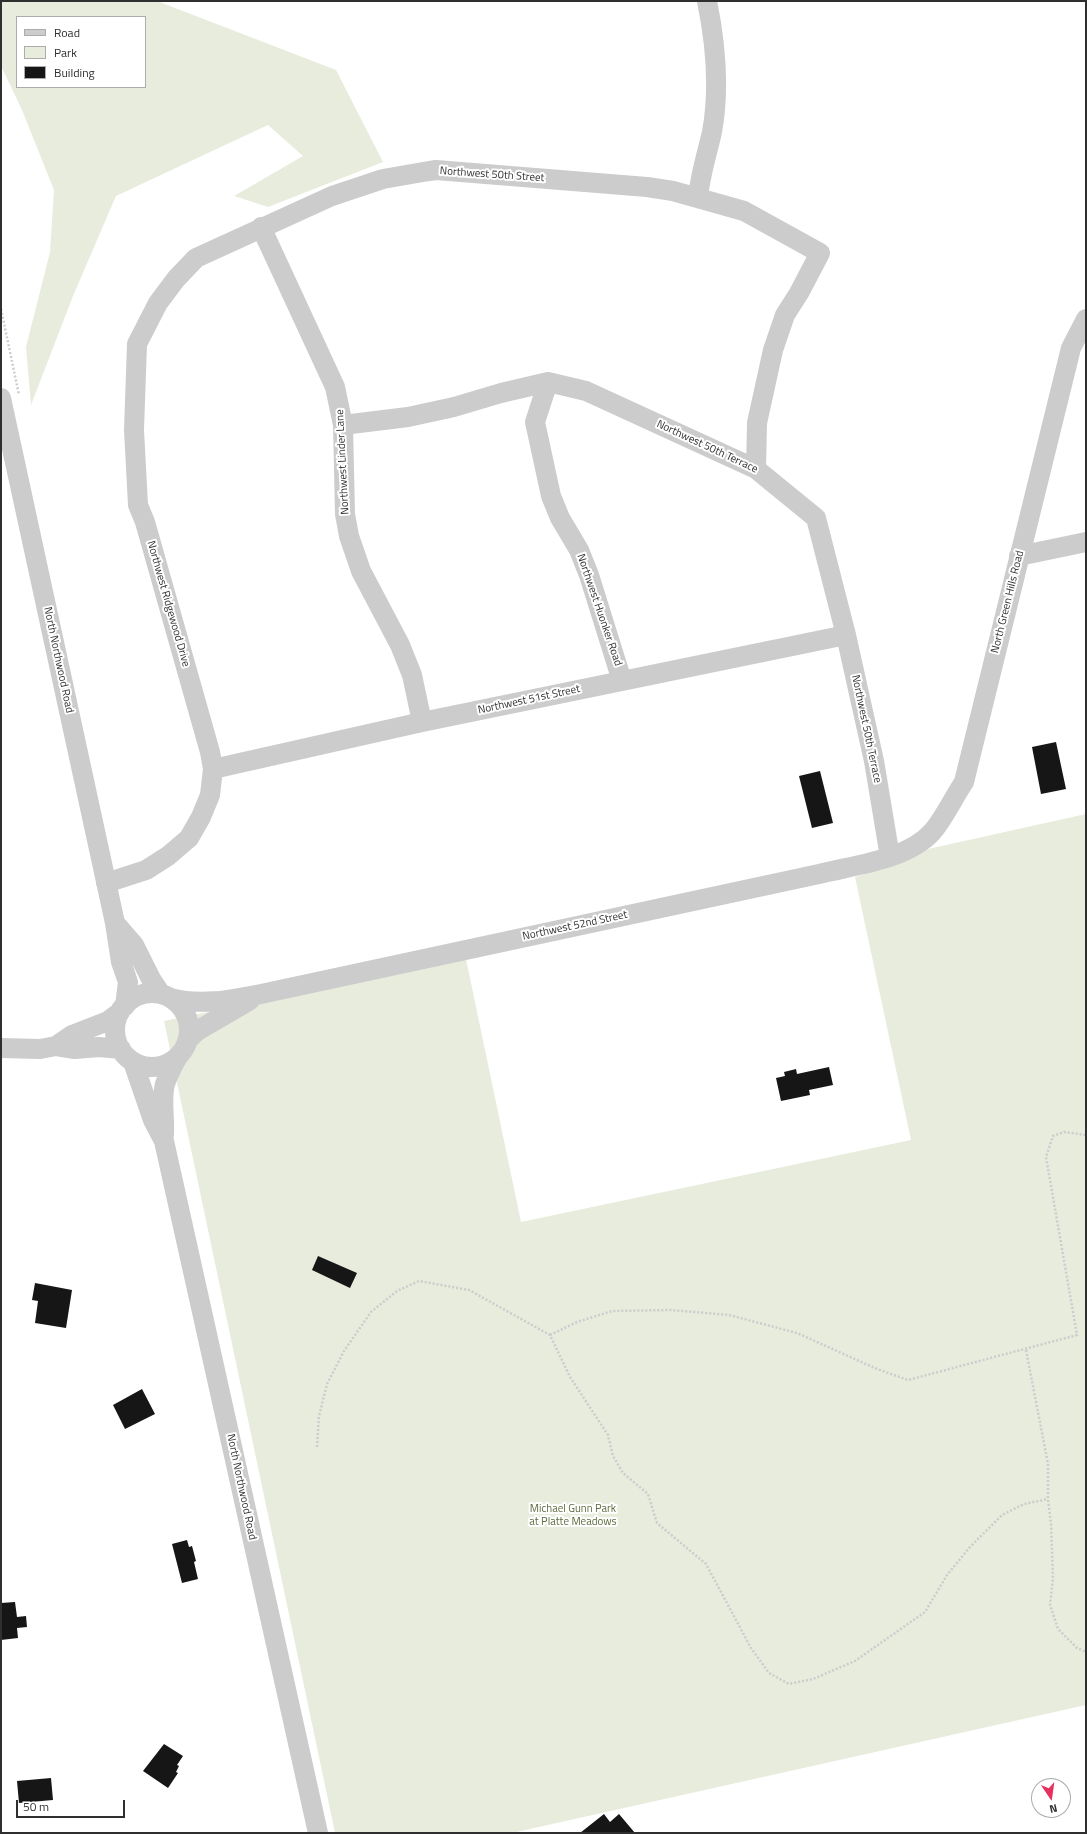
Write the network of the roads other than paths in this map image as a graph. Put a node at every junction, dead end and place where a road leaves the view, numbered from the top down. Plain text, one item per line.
1 (707, 1) edge
2 (698, 198) junction
3 (261, 227) junction
4 (176, 279) joint
5 (1086, 319) edge
6 (548, 382) junction
7 (1, 398) edge
8 (343, 425) junction
9 (756, 469) junction
10 (1086, 542) edge
11 (1019, 556) junction
12 (846, 635) junction
13 (622, 681) junction
14 (422, 722) junction
15 (213, 769) junction
16 (890, 857) junction
17 (106, 883) junction
18 (115, 923) junction
19 (261, 994) junction
20 (165, 996) junction
21 (122, 1009) junction
22 (188, 1040) junction
23 (56, 1046) junction
24 (1, 1048) edge
25 (127, 1055) junction
26 (177, 1058) junction
27 (164, 1140) junction
28 (318, 1833) edge

1 - 2 street
2 - 3 street, Northwest 50th Street
2 - 9 street, Northwest 50th Street
3 - 4 street, Northwest 50th Street
3 - 8 street, Northwest Linder Lane
4 - 15 street, Northwest Ridgewood Drive
5 - 11 street, North Green Hills Road
6 - 8 street, Northwest 50th Terrace
6 - 9 street, Northwest 50th Terrace
6 - 13 street, Northwest Huonker Road
7 - 17 street, North Northwood Road
8 - 14 street, Northwest Linder Lane
9 - 12 street, Northwest 50th Terrace
10 - 11 street
11 - 16 street, North Green Hills Road
12 - 13 street, Northwest 51st Street
12 - 16 street, Northwest 50th Terrace
13 - 14 street, Northwest 51st Street
14 - 15 street, Northwest 51st Street
15 - 17 street, Northwest Ridgewood Drive
16 - 19 street, Northwest 52nd Street
17 - 18 street, North Northwood Road
18 - 20 street, North Northwood Road
18 - 21 street, North Northwood Road
19 - 20 street, Northwest 52nd Street
19 - 22 street, Northwest 52nd Street
20 - 21 street
20 - 22 street
21 - 23 street
21 - 25 street
22 - 26 street
23 - 24 street
23 - 25 street
25 - 26 street
25 - 27 street, North Northwood Road
26 - 27 street, North Northwood Road
27 - 28 street, North Northwood Road

